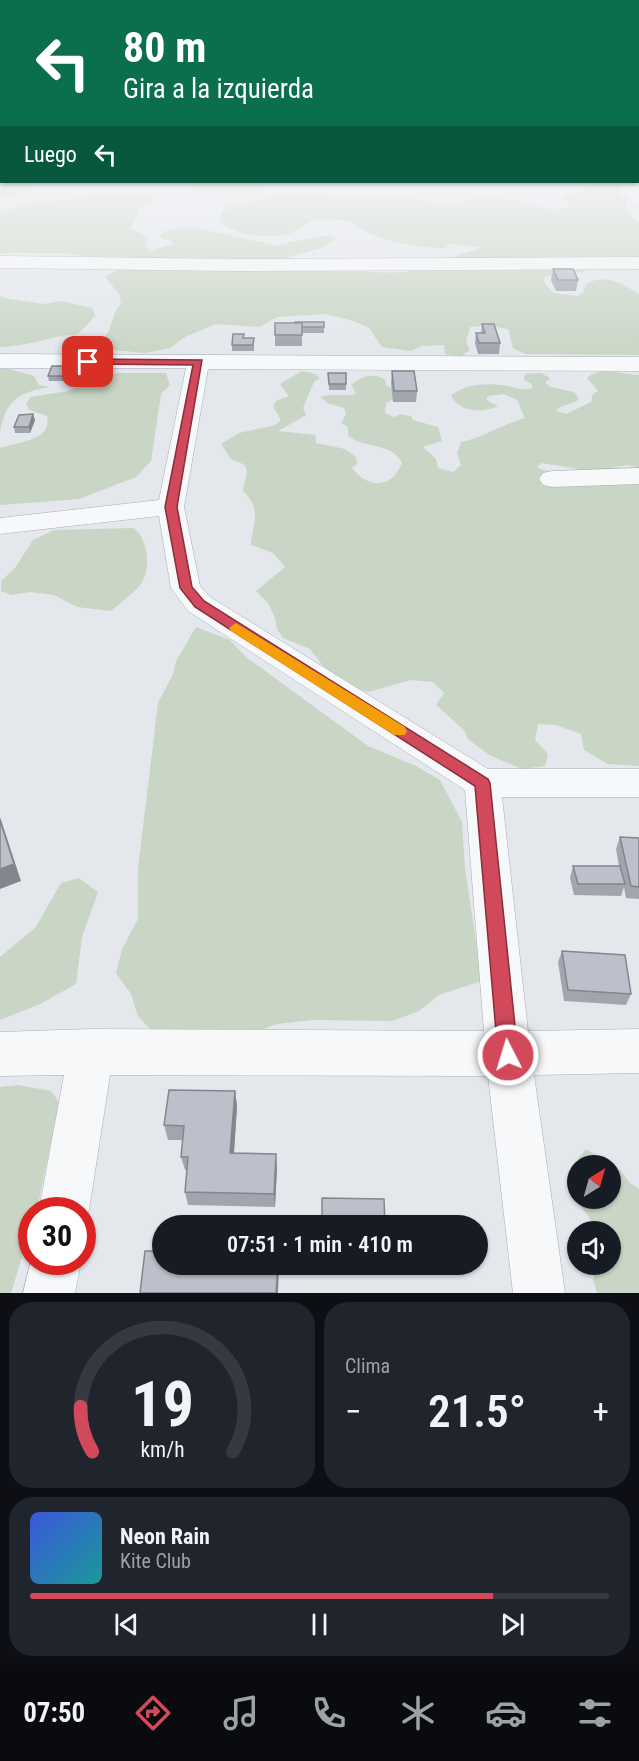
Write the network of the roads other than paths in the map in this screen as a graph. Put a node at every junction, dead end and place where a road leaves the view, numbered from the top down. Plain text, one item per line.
1 (0, 262) edge
2 (639, 263) edge
3 (0, 361) edge
4 (198, 362) junction
5 (639, 364) edge
6 (639, 476) edge
7 (552, 479) dead end
8 (171, 507) junction
9 (0, 526) edge
10 (482, 783) junction
11 (639, 783) edge
12 (91, 1051) junction
13 (639, 1051) edge
14 (0, 1054) edge
15 (508, 1055) junction
16 (66, 1197) edge
17 (53, 1275) edge
18 (50, 1293) edge
19 (539, 1293) edge

1 - 2 street
3 - 4 street
4 - 5 street
4 - 8 street
6 - 7 street
8 - 9 street
8 - 10 street
10 - 11 street
10 - 15 street
12 - 14 street
12 - 15 street
12 - 16 street
13 - 15 street
15 - 19 street
17 - 18 street

